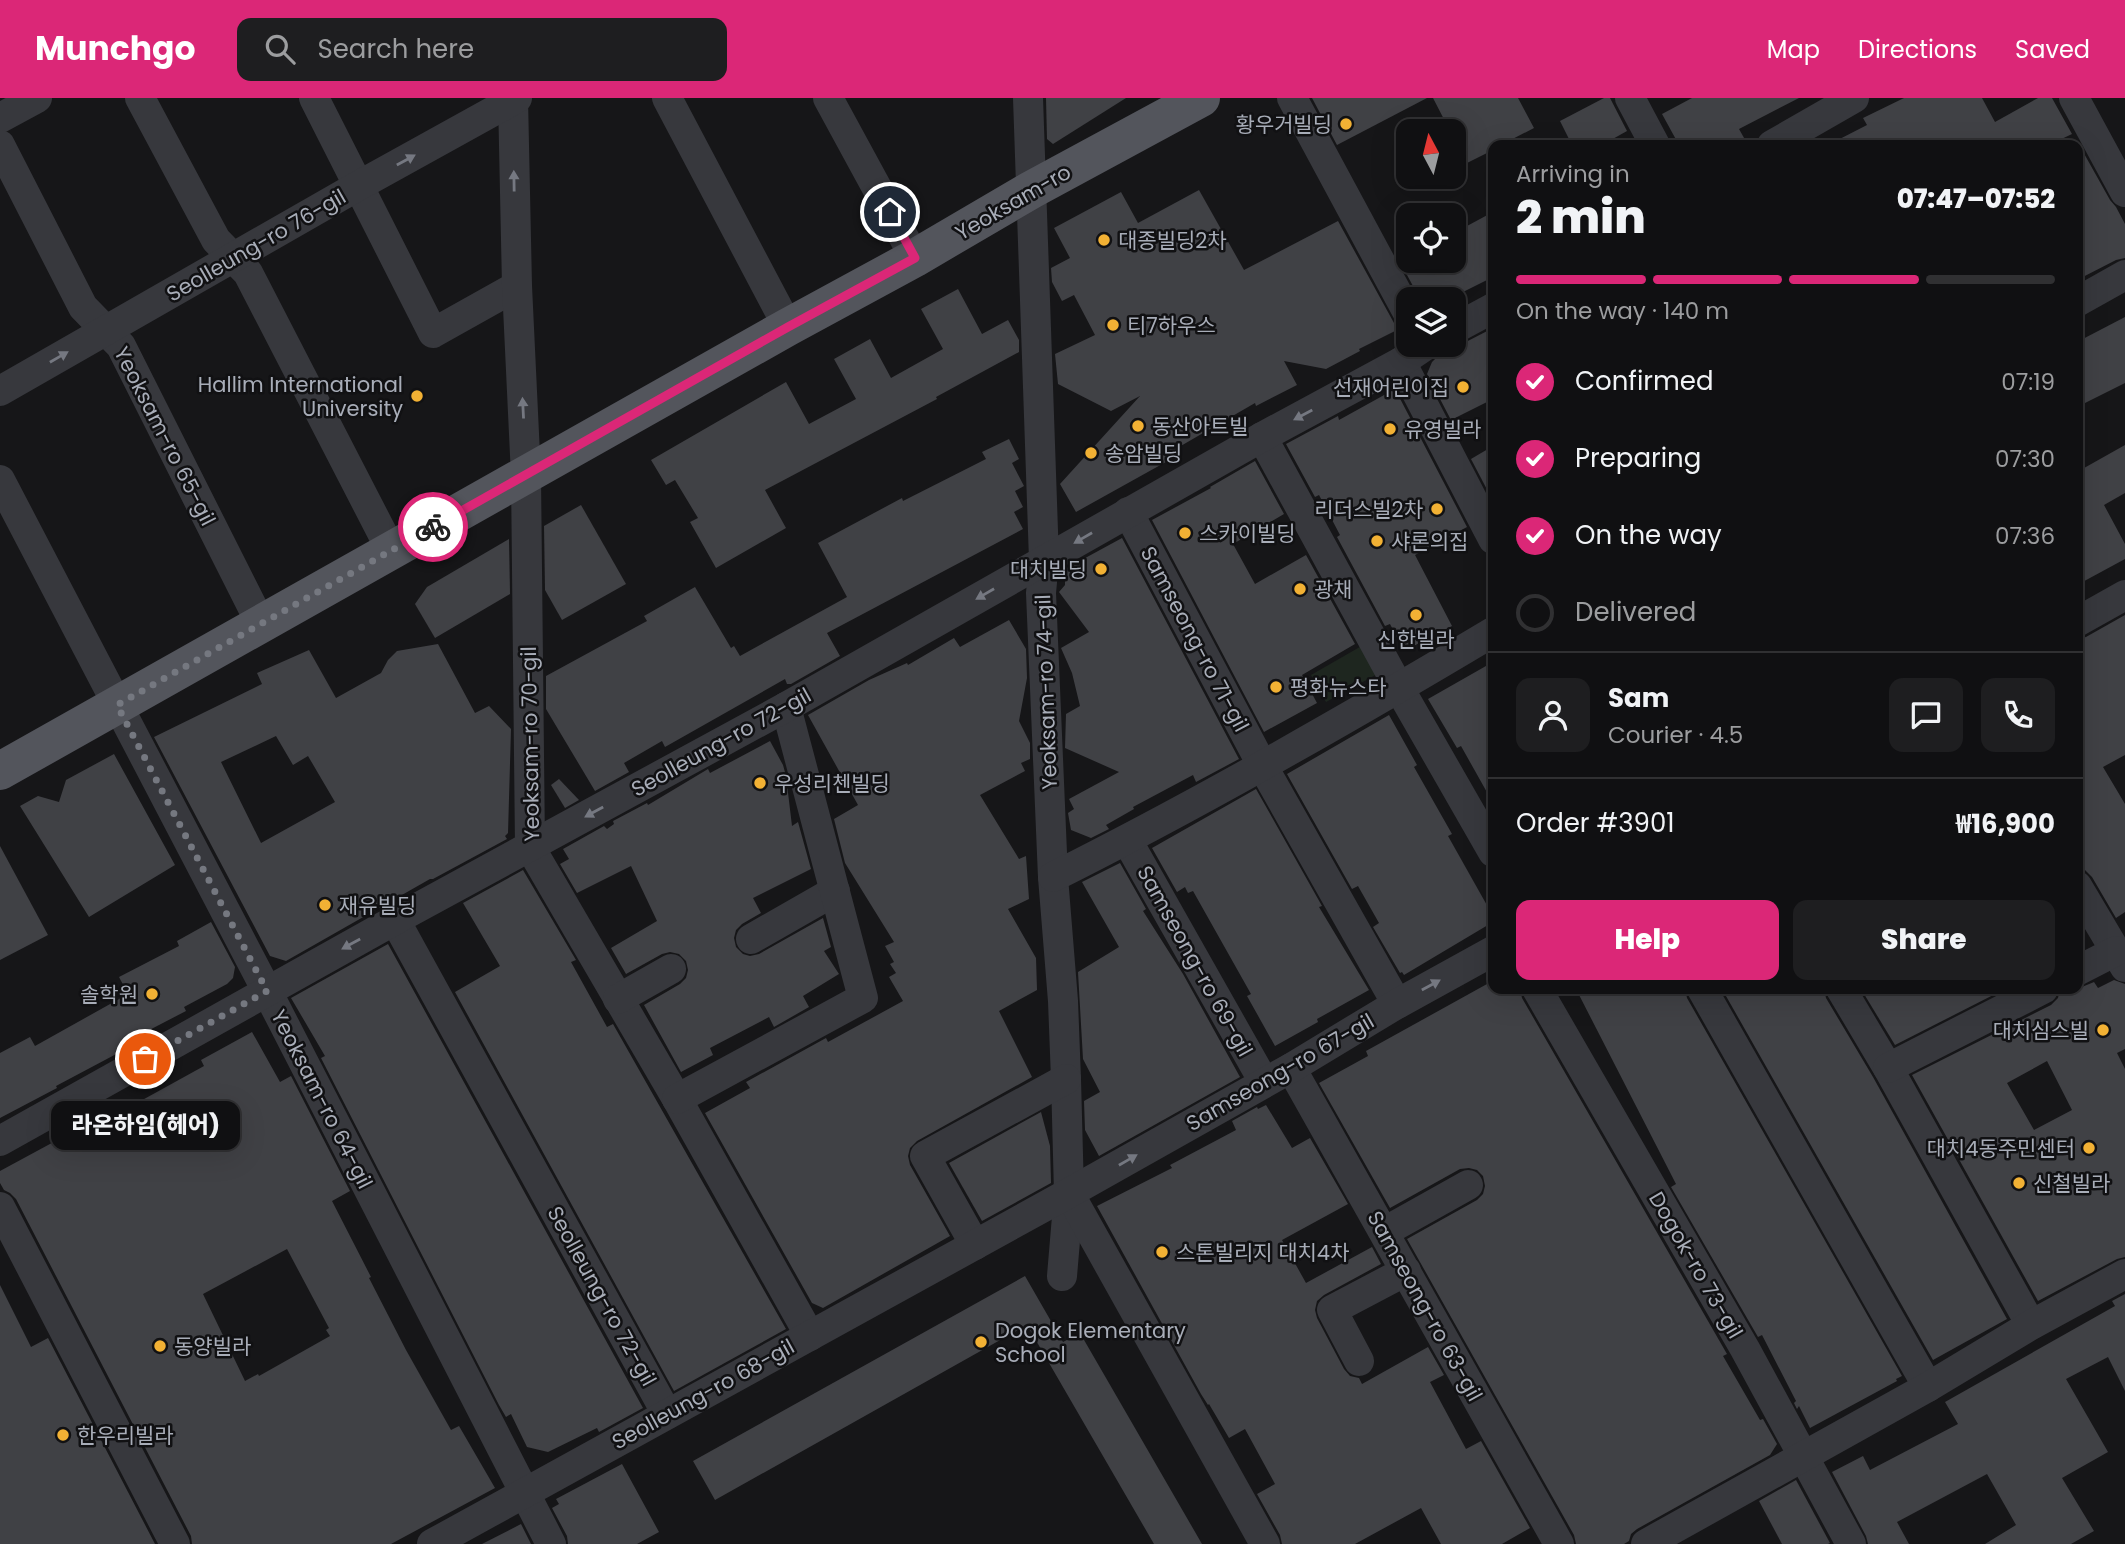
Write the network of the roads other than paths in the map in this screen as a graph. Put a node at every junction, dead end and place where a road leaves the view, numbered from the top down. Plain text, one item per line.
1 (37, 98) edge
2 (140, 98) edge
3 (314, 98) edge
4 (667, 98) edge
5 (828, 98) edge
6 (1028, 98) edge
7 (1201, 98) edge
8 (1292, 98) edge
9 (1630, 98) edge
10 (1854, 98) edge
11 (2074, 98) edge
12 (513, 99) edge
13 (0, 118) edge
14 (1653, 140) edge
15 (1781, 140) edge
16 (0, 145) edge
17 (358, 186) junction
18 (1031, 190) junction
19 (2125, 192) edge
20 (235, 258) junction
21 (915, 258) junction
22 (2125, 275) edge
23 (517, 286) junction
24 (1396, 291) edge
25 (2083, 299) edge
26 (1488, 311) edge
27 (1466, 323) edge
28 (788, 327) junction
29 (106, 330) junction
30 (1405, 357) edge
31 (1422, 357) edge
32 (0, 391) edge
33 (1262, 437) junction
34 (526, 476) junction
35 (0, 480) edge
36 (1128, 512) junction
37 (1488, 526) edge
38 (391, 550) junction
39 (1044, 560) junction
40 (2125, 595) edge
41 (2083, 619) edge
42 (261, 624) junction
43 (1488, 635) edge
44 (1399, 688) junction
45 (117, 705) junction
46 (786, 707) junction
47 (1262, 765) junction
48 (0, 771) edge
49 (1127, 840) junction
50 (1488, 843) edge
51 (530, 847) junction
52 (1053, 877) junction
53 (835, 891) junction
54 (2083, 896) edge
55 (395, 920) junction
56 (751, 939) dead end
57 (1488, 954) edge
58 (2121, 959) edge
59 (671, 969) dead end
60 (2083, 969) edge
61 (267, 991) junction
62 (1540, 994) edge
63 (1705, 994) edge
64 (1844, 994) edge
65 (2033, 994) edge
66 (618, 999) junction
67 (1397, 1004) junction
68 (1291, 1068) junction
69 (1888, 1068) junction
70 (1066, 1079) junction
71 (1264, 1082) junction
72 (677, 1099) junction
73 (0, 1141) edge
74 (1468, 1185) dead end
75 (1069, 1193) junction
76 (0, 1207) edge
77 (1384, 1232) junction
78 (975, 1245) junction
79 (1406, 1271) junction
80 (2125, 1274) edge
81 (1062, 1276) dead end
82 (2031, 1325) junction
83 (810, 1336) junction
84 (1359, 1361) dead end
85 (1928, 1387) junction
86 (667, 1414) junction
87 (1803, 1457) junction
88 (524, 1493) junction
89 (175, 1544) edge
90 (432, 1544) edge
91 (551, 1544) edge
92 (1265, 1544) edge
93 (1559, 1544) edge
94 (1646, 1544) edge
95 (1851, 1544) edge

1 - 13 street
2 - 20 street
3 - 17 street
4 - 28 street
5 - 21 street
6 - 18 street, Yeoksam-ro 74-gil
7 - 18 main road, Yeoksam-ro
8 - 24 street
9 - 14 street
10 - 15 street
11 - 19 street
17 -> 12 street, Seolleung-ro 76-gil
23 -> 12 street, Yeoksam-ro 70-gil
16 - 29 street, Yeoksam-ro 65-gil
17 - 20 street, Seolleung-ro 76-gil
17 - 23 street
18 - 21 main road, Yeoksam-ro
18 - 39 street, Yeoksam-ro 74-gil
20 - 29 street, Seolleung-ro 76-gil
20 - 38 street
21 - 28 main road, Yeoksam-ro
22 - 25 street
34 -> 23 street, Yeoksam-ro 70-gil
26 - 27 street
28 - 34 main road, Yeoksam-ro
32 -> 29 street, Seolleung-ro 76-gil
29 - 42 street, Yeoksam-ro 65-gil
30 -> 33 street
31 - 37 street
33 - 36 street
33 - 44 street
34 - 38 main road, Yeoksam-ro
34 - 51 street, Yeoksam-ro 70-gil
35 - 45 street, Yeoksam-ro 64-gil
36 -> 39 street
36 - 47 street, Samseong-ro 71-gil
38 - 42 main road, Yeoksam-ro
39 -> 46 street, Seolleung-ro 72-gil
39 - 52 street, Yeoksam-ro 74-gil
40 - 41 street
42 - 45 main road, Yeoksam-ro
43 - 44 street
44 - 47 street
44 - 50 street
45 - 48 main road, Yeoksam-ro
45 - 61 street, Yeoksam-ro 64-gil
46 -> 51 street, Seolleung-ro 72-gil
46 - 53 street
47 - 49 street
47 - 67 street
49 - 52 street
49 - 71 street, Samseong-ro 69-gil
51 - 55 street, Seolleung-ro 72-gil
51 - 66 street, Yeoksam-ro 70-gil
52 - 70 street, Yeoksam-ro 74-gil
53 - 56 street
53 - 72 street
54 - 58 street
55 -> 61 street, Seolleung-ro 72-gil
55 - 86 street, Seolleung-ro 72-gil
67 -> 57 street, Samseong-ro 67-gil
58 - 60 street
59 - 66 street
61 - 73 street, Seolleung-ro 72-gil
61 - 88 street, Yeoksam-ro 64-gil
62 - 87 street, Dogok-ro 73-gil
63 - 85 street
64 - 69 street
65 - 69 street
66 - 72 street, Yeoksam-ro 70-gil
67 - 68 street, Samseong-ro 67-gil
68 - 71 street, Samseong-ro 67-gil
68 - 77 street, Samseong-ro 63-gil
69 - 82 street
70 - 75 street, Yeoksam-ro 74-gil
70 - 78 street
75 -> 71 street, Samseong-ro 67-gil
72 - 83 street, Yeoksam-ro 70-gil
74 - 77 street
75 - 78 street, Seolleung-ro 68-gil
75 - 81 street, Yeoksam-ro 74-gil
75 - 92 street
76 - 89 street
77 - 79 street, Samseong-ro 63-gil
78 - 83 street, Seolleung-ro 68-gil
79 - 84 street
79 - 93 street, Samseong-ro 63-gil
80 - 82 street
82 - 85 street
83 - 86 street, Seolleung-ro 68-gil
85 - 87 street
86 - 88 street, Seolleung-ro 68-gil
87 - 94 street
87 - 95 street, Dogok-ro 73-gil
88 - 90 street, Seolleung-ro 68-gil
88 - 91 street, Yeoksam-ro 64-gil

